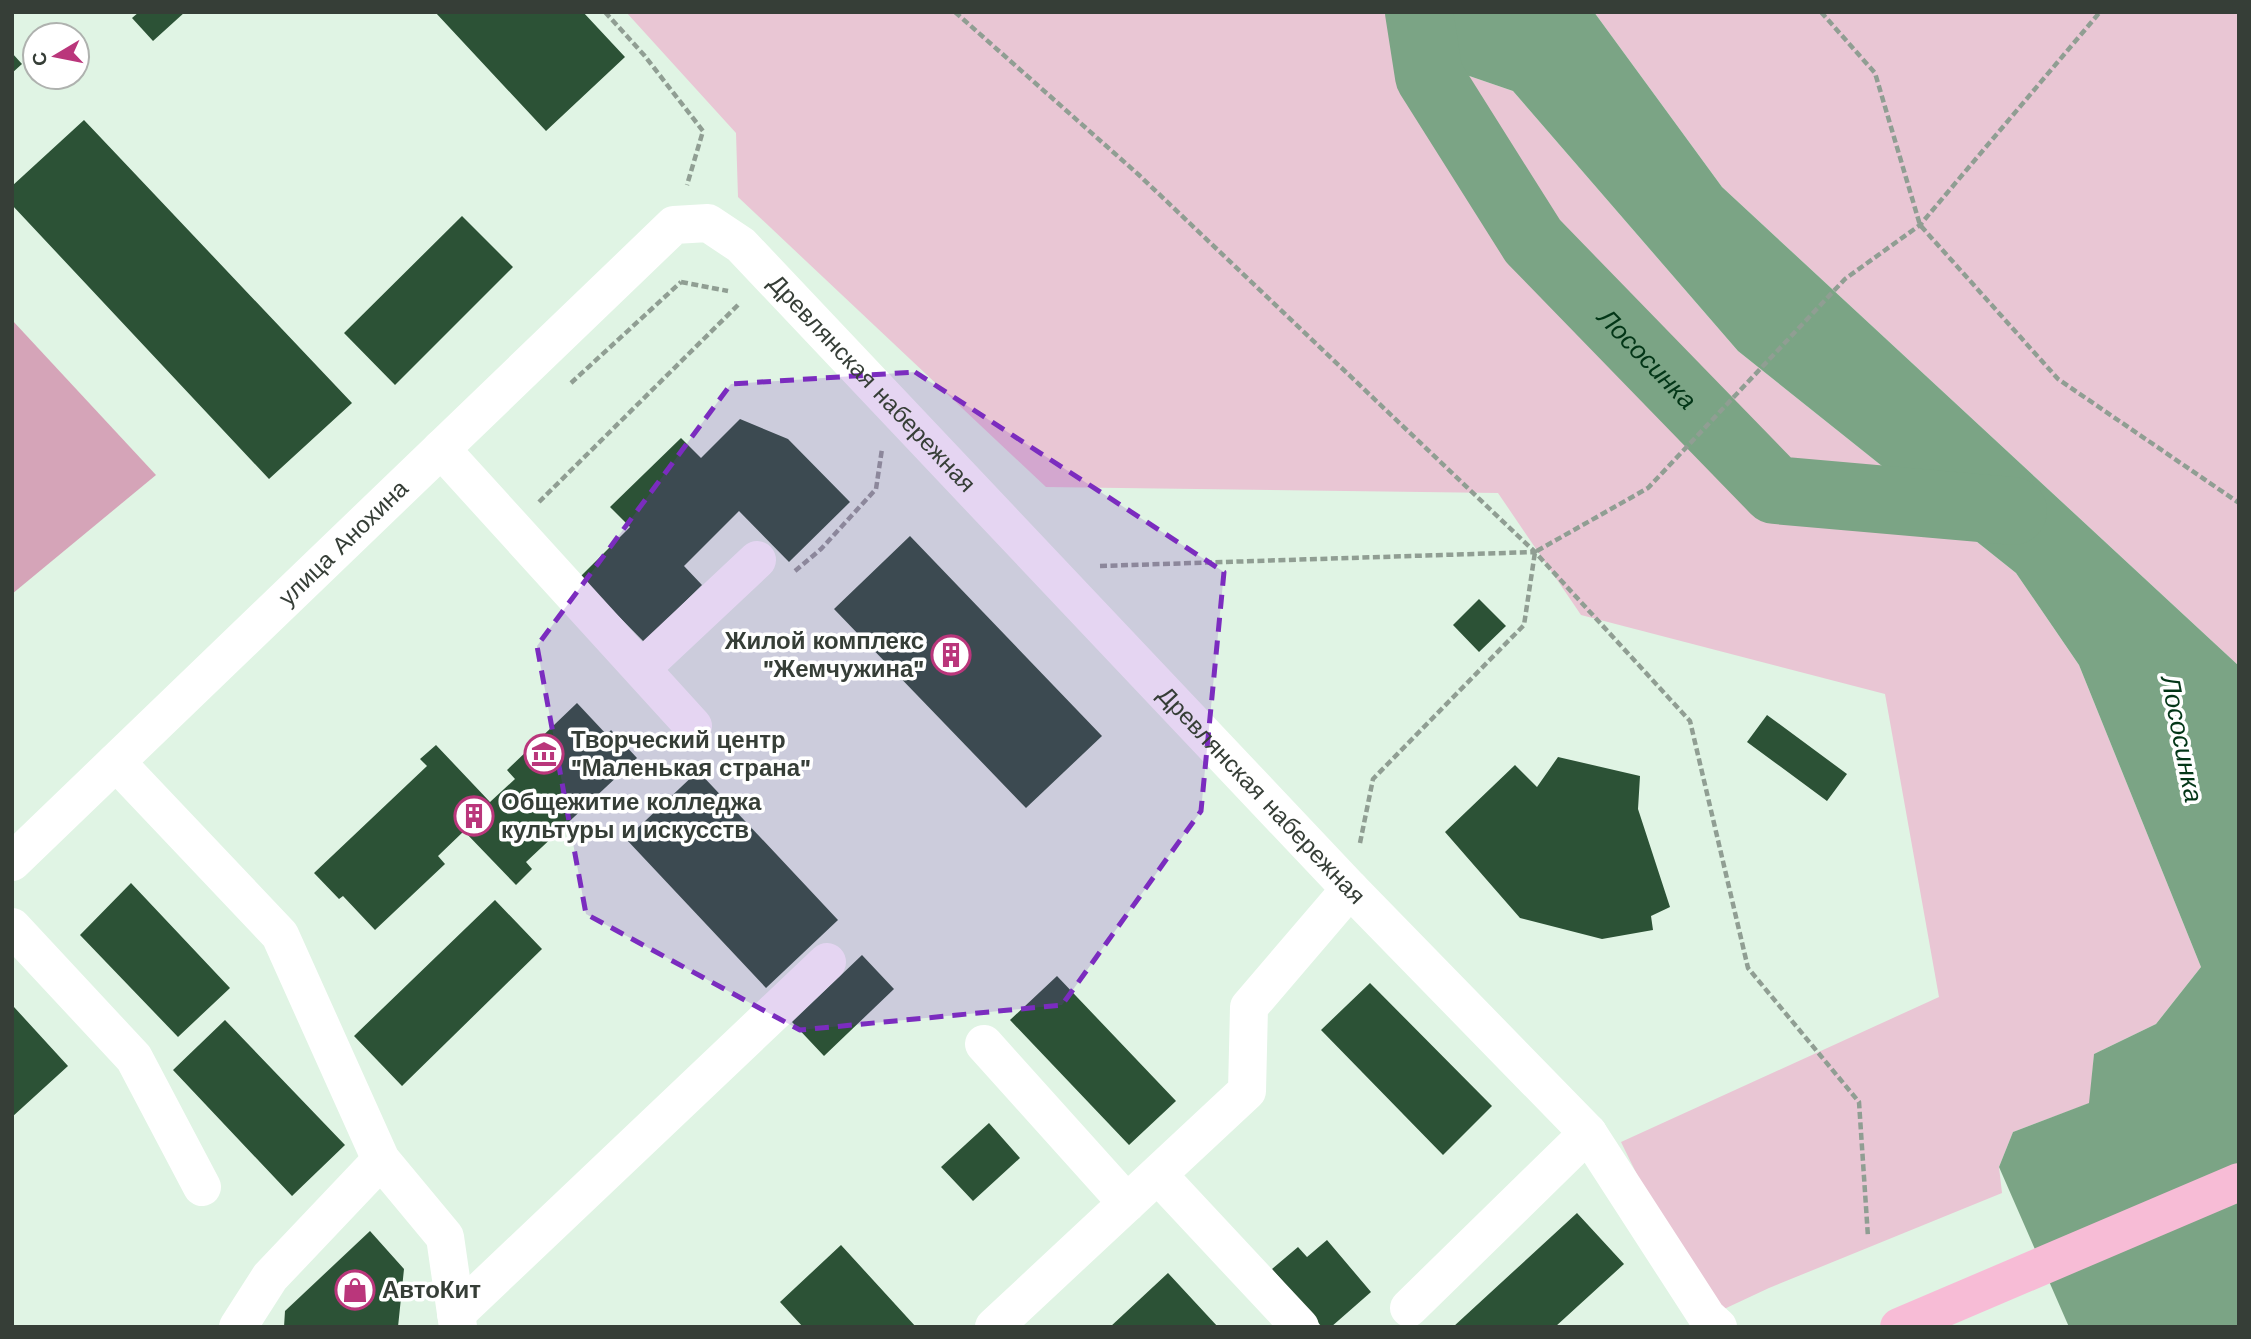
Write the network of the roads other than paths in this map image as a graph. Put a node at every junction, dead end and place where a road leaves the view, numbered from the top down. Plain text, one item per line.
1 (674, 225) joint
2 (441, 449) junction
3 (757, 560) road end
4 (642, 668) junction
5 (693, 726) dead end
6 (116, 762) junction
7 (12, 862) edge
8 (1350, 888) junction
9 (12, 927) edge
10 (827, 962) dead end
11 (984, 1044) dead end
12 (1588, 1133) junction
13 (381, 1160) junction
14 (1158, 1175) junction
15 (2239, 1182) edge
16 (202, 1187) dead end
17 (1127, 1203) junction
18 (1409, 1308) dead end
19 (1914, 1320) edge
20 (457, 1321) edge
21 (239, 1327) edge
22 (994, 1327) edge
23 (1300, 1327) edge
24 (1718, 1327) edge

1 - 2 street, улица Анохина
1 - 8 street, Древлянская набережная
2 - 4 street
2 - 6 street, улица Анохина
3 - 4 street
4 - 5 street
6 - 7 street, улица Анохина
6 - 13 street
8 - 12 street, Древлянская набережная
8 - 14 street
9 - 16 street
10 - 20 street
11 - 17 street
12 - 18 street
12 - 24 street, Древлянская набережная
13 - 20 street
13 - 21 street
14 - 17 street
14 - 23 street
15 - 19 main road
17 - 22 street

